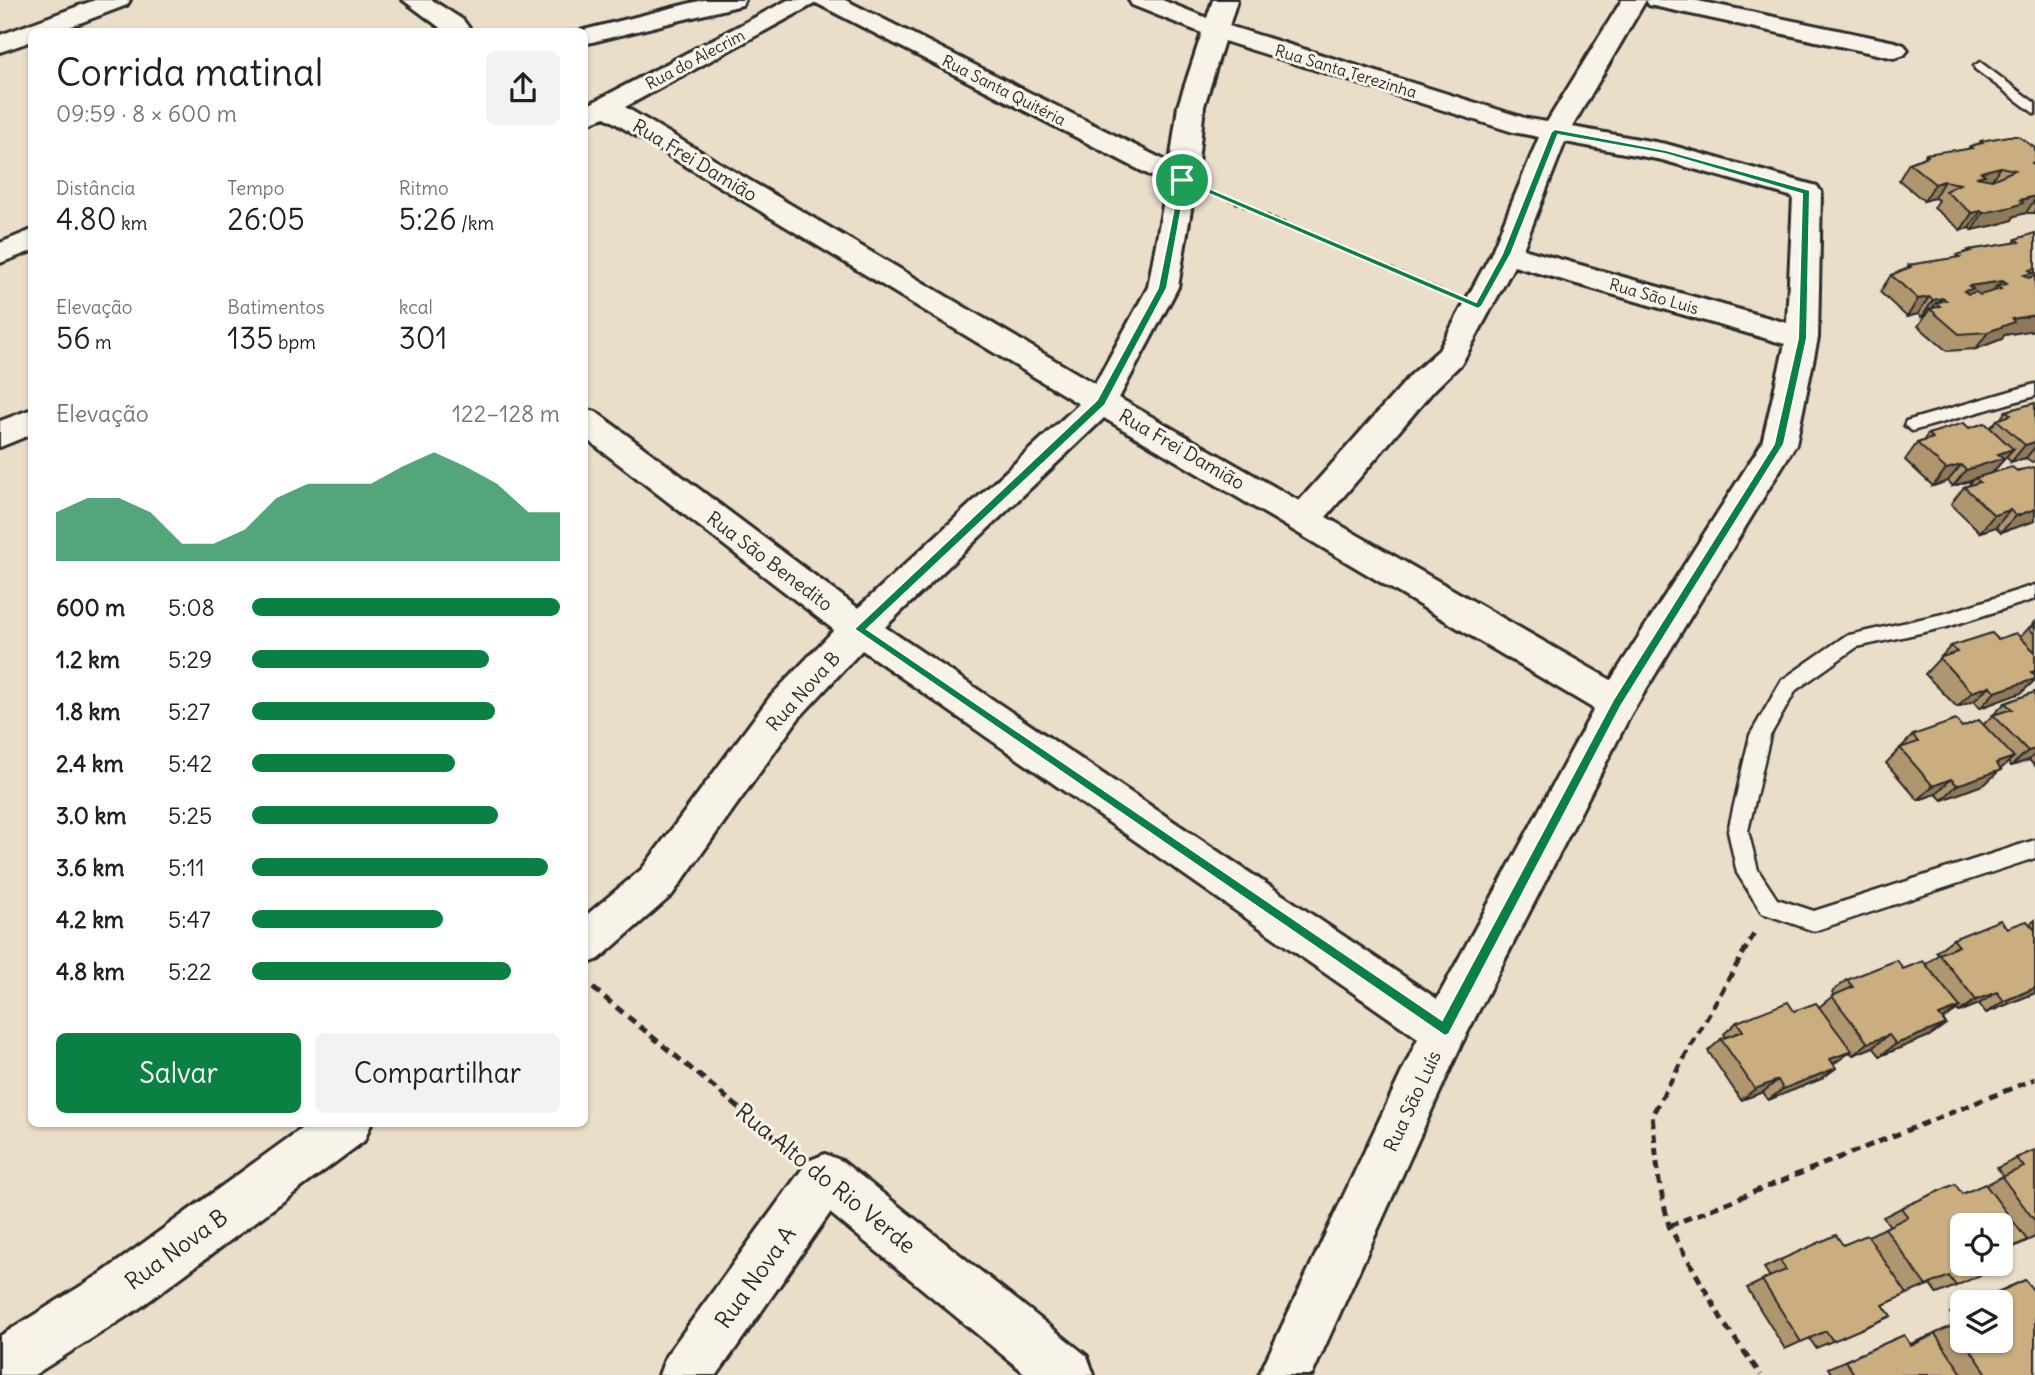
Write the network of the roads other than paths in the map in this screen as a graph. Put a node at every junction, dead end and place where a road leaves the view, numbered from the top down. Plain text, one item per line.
1 (118, 0) edge
2 (415, 0) edge
3 (733, 0) edge
4 (806, 0) edge
5 (827, 0) edge
6 (1142, 0) edge
7 (1633, 0) edge
8 (1658, 0) edge
9 (1220, 15) edge
10 (59, 19) edge
11 (38, 28) edge
12 (457, 28) edge
13 (28, 32) edge
14 (588, 36) edge
15 (0, 44) edge
16 (1895, 50) dead end
17 (1980, 66) dead end
18 (2035, 110) edge
19 (595, 112) edge
20 (1555, 132) junction
21 (1182, 180) junction
22 (28, 241) edge
23 (0, 254) edge
24 (1506, 254) junction
25 (1802, 338) junction
26 (2035, 390) edge
27 (1101, 402) junction
28 (28, 422) edge
29 (588, 423) edge
30 (1912, 425) dead end
31 (0, 435) edge
32 (1303, 520) junction
33 (2035, 592) edge
34 (859, 629) junction
35 (1617, 703) junction
36 (2035, 849) edge
37 (588, 942) edge
38 (1445, 1030) junction
39 (343, 1127) edge
40 (825, 1178) joint
41 (0, 1366) edge
42 (685, 1375) edge
43 (1068, 1375) edge
44 (1285, 1375) edge

1 - 10 street
2 - 12 street
3 - 14 street
4 - 19 street, Rua do Alecrim
5 - 21 street, Rua Santa Quitéria
6 - 9 street, Rua Santa Terezinha
7 - 20 street
8 - 16 street
9 - 20 street, Rua Santa Terezinha
9 - 21 street, Rua Nova B
10 - 11 street
13 - 15 street
17 - 18 lane
19 - 27 street, Rua Frei Damião
20 - 24 street
20 - 25 street, Rua São Luís
21 - 27 street, Rua Nova B
22 - 23 street
24 - 25 street, Rua São Luis
24 - 32 street
25 - 35 street, Rua São Luís
26 - 30 lane
27 - 32 street, Rua Frei Damião
27 - 34 street, Rua Nova B
28 - 31 street
29 - 34 street, Rua São Benedito
32 - 35 street, Rua Frei Damião
33 - 36 lane
34 - 37 street, Rua Nova B
34 - 38 street, Rua São Benedito
35 - 38 street, Rua São Luís
38 - 44 street, Rua São Luís
39 - 41 street, Rua Nova B
40 - 42 street, Rua Nova A
40 - 43 street, Rua Alto do Rio Verde

